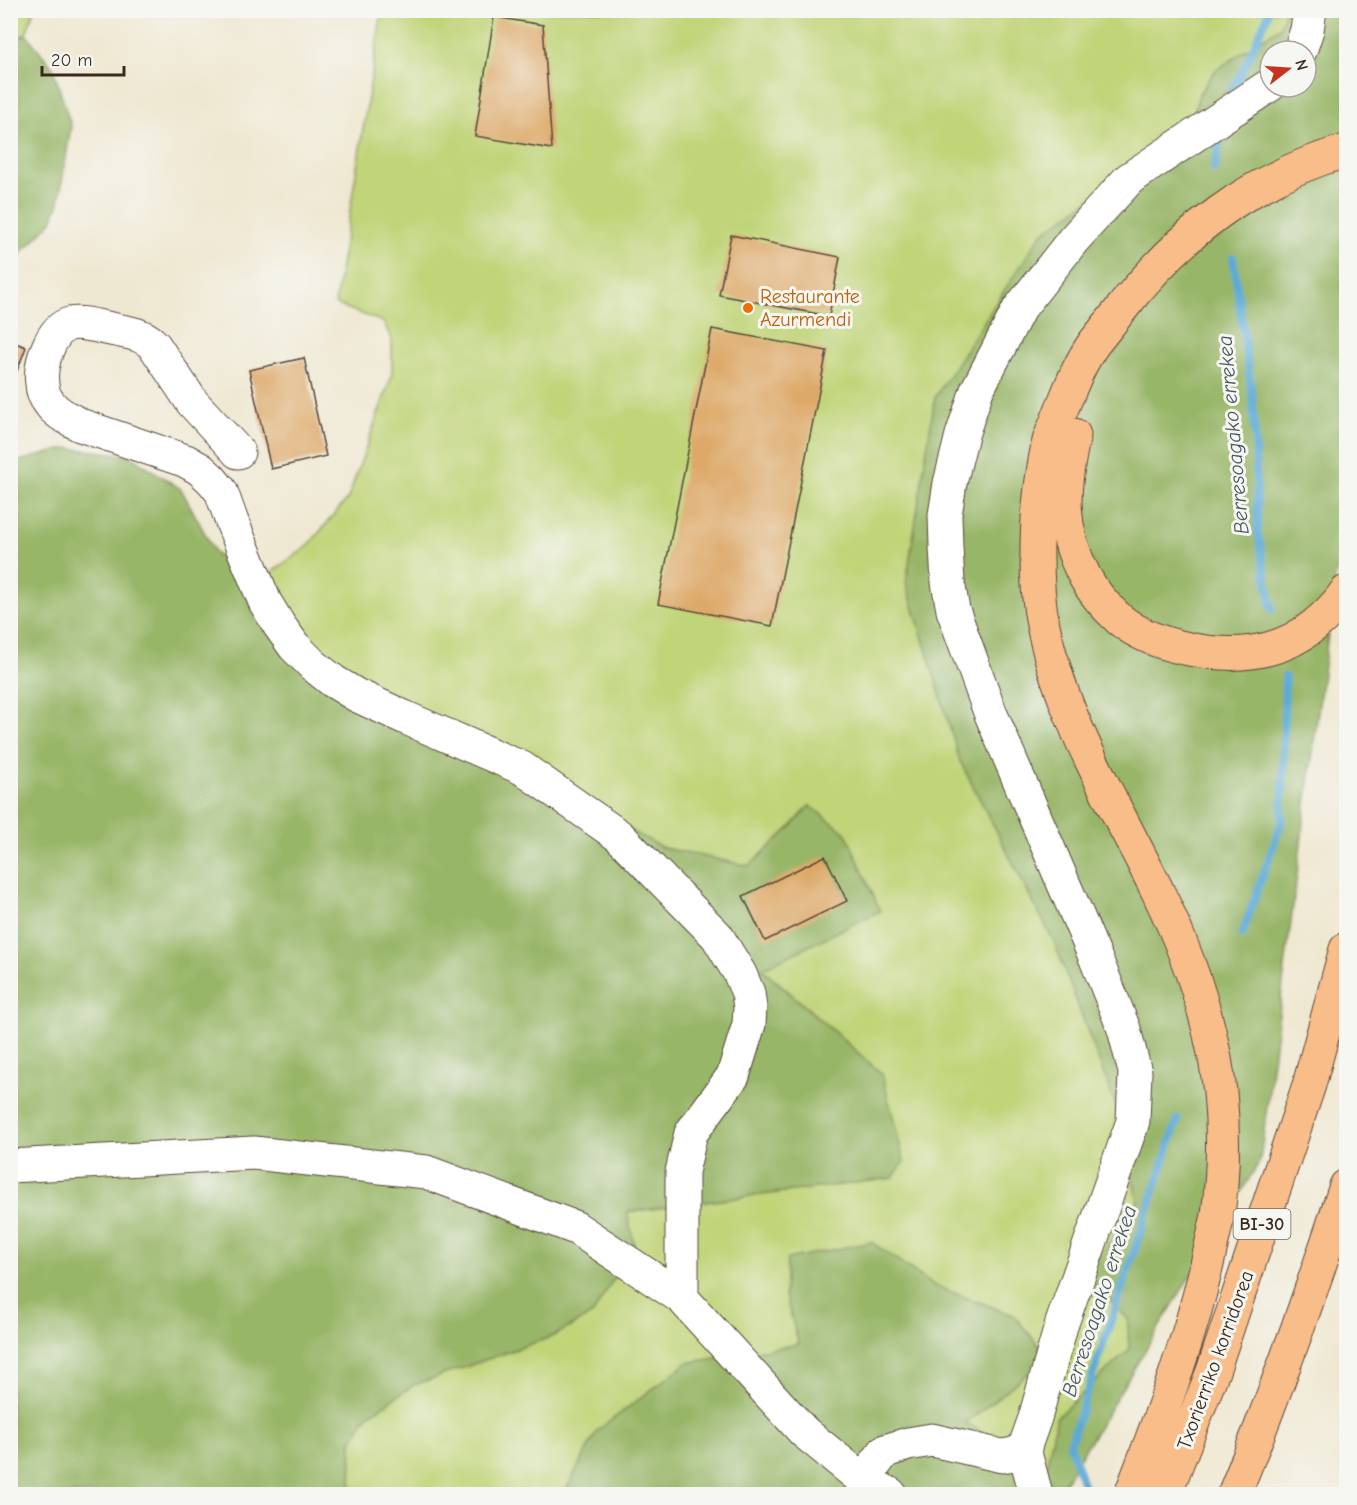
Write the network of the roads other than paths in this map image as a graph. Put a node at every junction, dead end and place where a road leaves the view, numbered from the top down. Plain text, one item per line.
1 (1310, 10) edge
2 (1304, 39) edge
3 (1258, 93) edge
4 (1347, 151) edge
5 (1131, 296) junction
6 (238, 453) dead end
7 (1347, 592) edge
8 (1347, 949) edge
9 (10, 1166) edge
10 (1347, 1186) edge
11 (682, 1298) junction
12 (1024, 1449) junction
13 (876, 1487) edge
14 (1036, 1494) edge
15 (1131, 1494) edge
16 (1165, 1494) edge
17 (1234, 1494) edge

1 - 2 street
3 - 12 street
4 - 5 highway
5 - 7 highway
5 - 15 highway
6 - 11 street
8 - 16 highway, Txorierriko korridorea / BI-30
9 - 11 street
10 - 17 highway
11 - 13 street
12 - 13 street
12 - 14 street

